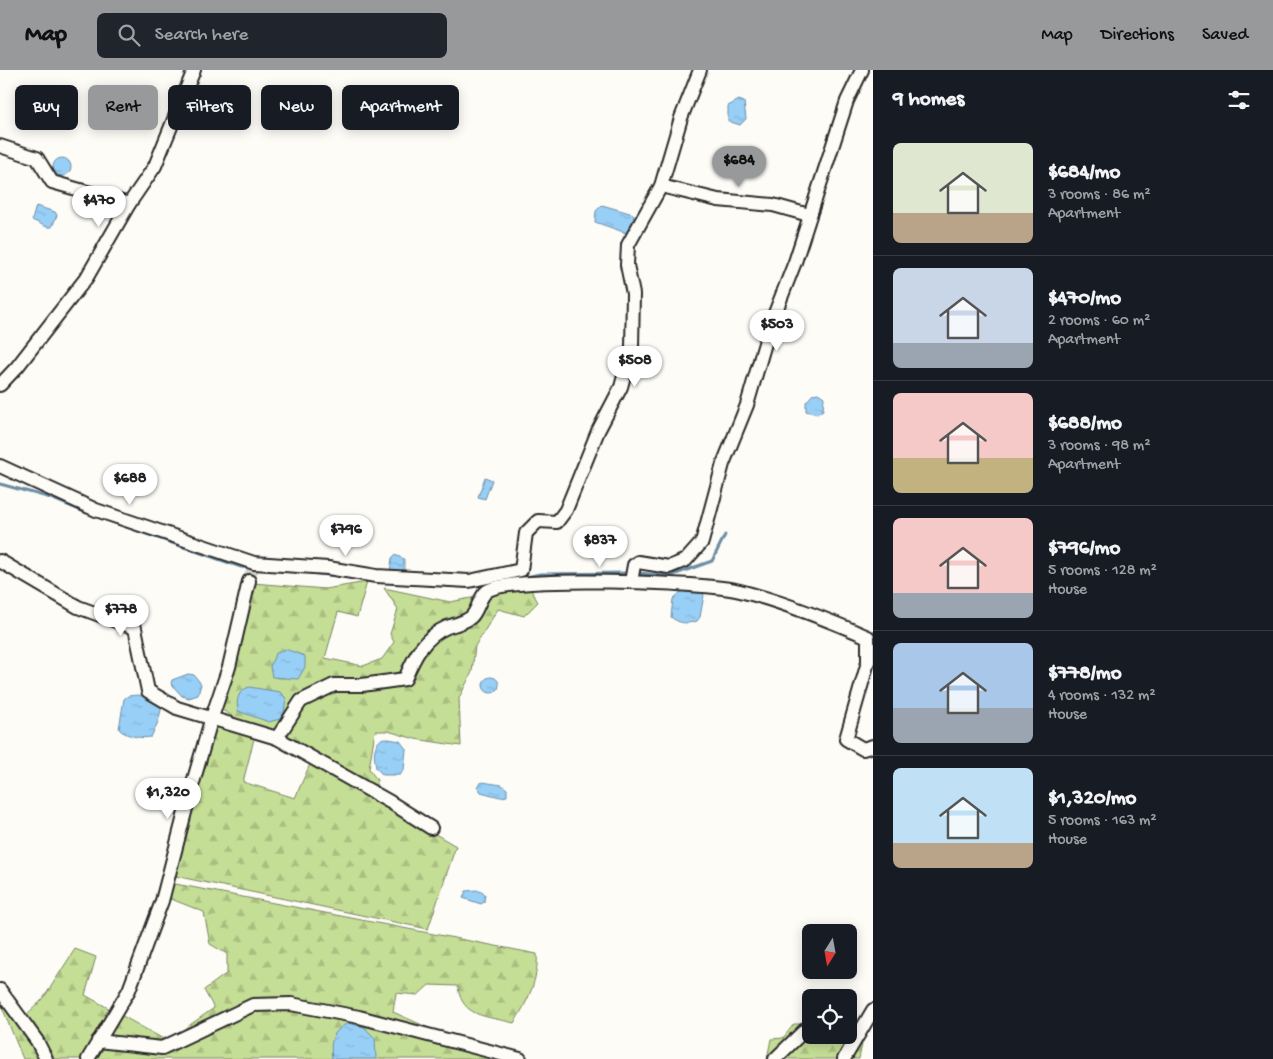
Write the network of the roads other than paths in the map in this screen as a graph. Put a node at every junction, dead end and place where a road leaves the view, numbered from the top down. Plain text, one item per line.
1 (194, 70) edge
2 (700, 70) edge
3 (862, 70) edge
4 (0, 146) edge
5 (661, 186) junction
6 (129, 204) junction
7 (809, 215) junction
8 (0, 385) edge
9 (0, 466) edge
10 (0, 561) edge
11 (249, 581) tunnel mouth
12 (631, 582) junction
13 (212, 717) junction
14 (277, 738) junction
15 (873, 746) edge
16 (431, 828) dead end
17 (0, 990) edge
18 (873, 1010) edge
19 (857, 1027) edge
20 (862, 1028) junction
21 (802, 1033) edge
22 (98, 1041) junction
23 (46, 1059) edge
24 (88, 1059) edge
25 (520, 1059) edge
26 (775, 1059) edge
27 (844, 1059) edge

1 - 6 street
2 - 5 street
3 - 7 street
4 - 6 street
5 - 7 street
5 - 9 street
6 - 8 street
7 - 12 street
10 - 13 street
11 - 13 street
12 - 14 street
12 - 15 street
13 - 14 street
13 - 22 street
14 - 16 street
17 - 23 street
18 - 20 street
19 - 20 street
20 - 27 street
21 - 26 street
22 - 24 street
22 - 25 street

